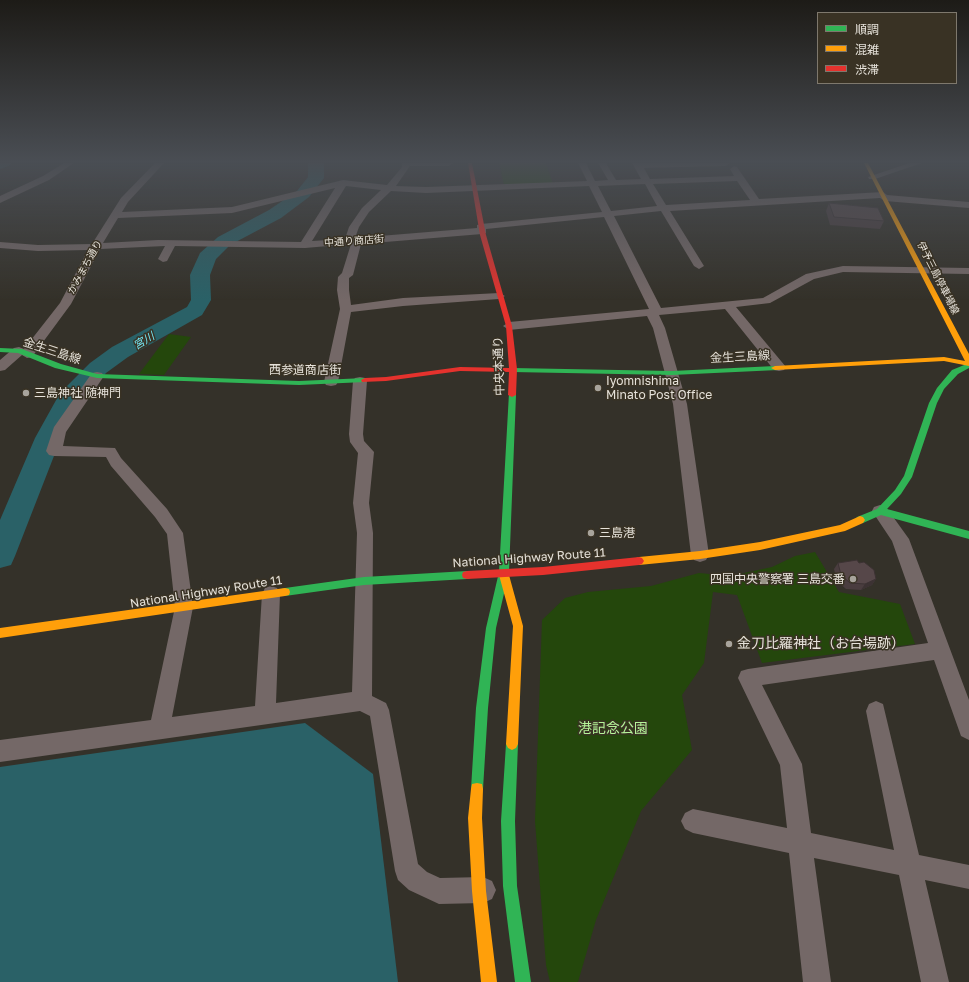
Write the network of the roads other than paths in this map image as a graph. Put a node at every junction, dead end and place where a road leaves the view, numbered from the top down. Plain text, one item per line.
1 (664, 208) edge
2 (119, 209) edge
3 (231, 209) edge
4 (326, 209) edge
5 (366, 209) edge
6 (478, 209) edge
7 (605, 209) edge
8 (656, 209) edge
9 (890, 209) edge
10 (607, 214) junction
11 (115, 215) junction
12 (482, 229) junction
13 (353, 241) junction
14 (171, 244) junction
15 (305, 245) junction
16 (96, 246) junction
17 (2, 247) edge
18 (163, 259) dead end
19 (699, 266) dead end
20 (921, 270) junction
21 (968, 273) edge
22 (499, 296) junction
23 (727, 304) junction
24 (346, 309) junction
25 (654, 312) junction
26 (509, 326) junction
27 (0, 350) edge
28 (23, 353) junction
29 (969, 361) edge
30 (969, 365) edge
31 (0, 367) edge
32 (779, 367) junction
33 (513, 369) junction
34 (672, 373) junction
35 (91, 375) junction
36 (360, 381) junction
37 (331, 382) junction
38 (880, 511) junction
39 (969, 535) edge
40 (700, 555) junction
41 (504, 572) junction
42 (364, 581) junction
43 (271, 594) junction
44 (184, 607) junction
45 (0, 633) edge
46 (940, 650) junction
47 (362, 701) junction
48 (876, 711) dead end
49 (265, 715) junction
50 (969, 729) edge
51 (159, 730) junction
52 (0, 751) edge
53 (693, 821) dead end
54 (802, 843) junction
55 (910, 865) junction
56 (969, 877) edge
57 (510, 886) junction
58 (479, 891) junction
59 (489, 982) edge
60 (522, 982) edge
61 (817, 982) edge
62 (935, 982) edge

1 - 19 street
2 - 11 street, かみまち通り
3 - 11 street
4 - 15 street
5 - 13 street
6 - 12 main road, 中央本通り
7 - 10 street
8 - 10 street, 中通り商店街
9 - 20 main road, 伊予三島停車場線
10 - 12 street, 中通り商店街
10 - 25 street
11 - 16 street, かみまち通り
12 - 13 street, 中通り商店街
12 - 22 main road, 中央本通り
13 - 15 street, 中通り商店街
13 - 24 street
14 - 15 street, 中通り商店街
14 - 16 street, 中通り商店街
14 - 18 street
16 - 17 street, 中通り商店街
16 - 28 street, かみまち通り
20 - 21 street
20 - 23 street
20 - 29 main road, 伊予三島停車場線
22 - 24 street
22 - 26 main road, 中央本通り
23 - 25 street
23 - 32 street
24 - 37 street
25 - 26 street
25 - 34 street
26 - 33 main road, 中央本通り
27 - 28 main road, 金生三島線
28 - 31 street, かみまち通り
28 - 35 main road, 金生三島線
30 - 32 main road, 金生三島線
30 - 38 main road, National Highway Route 11
32 - 34 main road, 金生三島線
33 - 34 main road, 金生三島線
33 - 36 main road, 西参道商店街
33 - 41 main road, 中央本通り
34 - 40 street
35 - 37 main road, 西参道商店街
35 - 44 street
36 - 37 main road, 西参道商店街
36 - 42 street
38 - 39 main road
38 - 40 main road, National Highway Route 11
38 - 46 street
40 - 41 main road, National Highway Route 11
41 - 42 main road, National Highway Route 11
41 - 57 main road
41 - 58 main road
42 - 43 main road, National Highway Route 11
42 - 47 street
43 - 44 main road, National Highway Route 11
43 - 49 street
44 - 45 main road, National Highway Route 11
44 - 51 street
46 - 50 street
46 - 54 street
47 - 49 street
47 - 58 street
48 - 55 street
49 - 51 street
51 - 52 street
53 - 54 street
54 - 55 street
54 - 61 street
55 - 56 street
55 - 62 street
57 - 58 street
57 - 60 main road
58 - 59 main road

